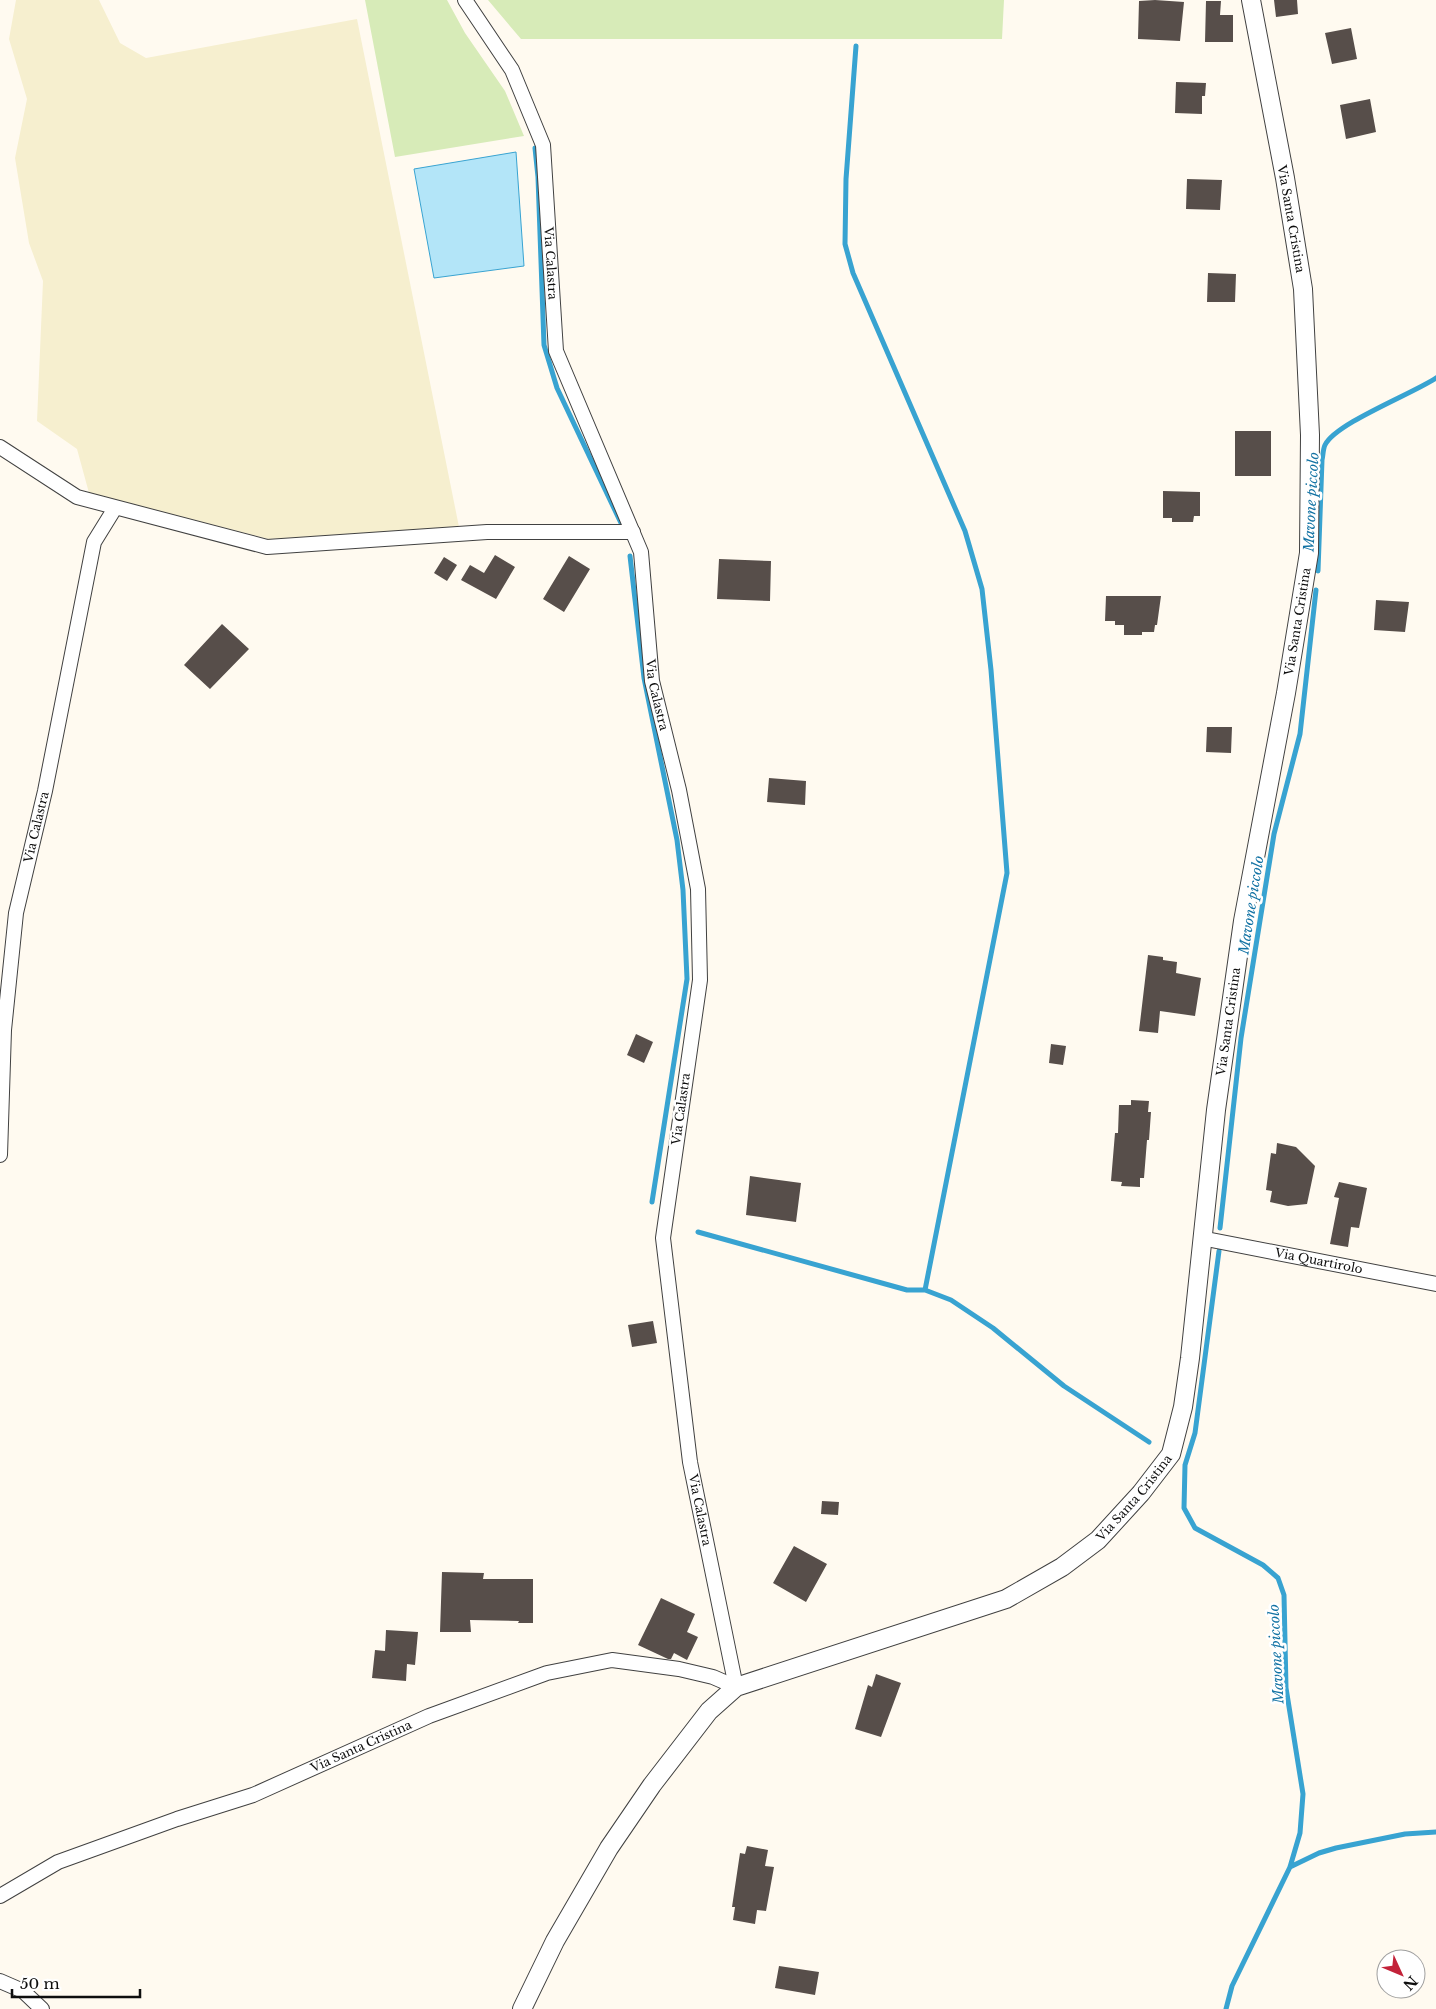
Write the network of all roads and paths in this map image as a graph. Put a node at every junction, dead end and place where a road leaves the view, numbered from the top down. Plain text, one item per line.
1 (466, 0) edge
2 (1251, 0) edge
3 (0, 447) edge
4 (115, 508) junction
5 (634, 532) junction
6 (0, 1155) edge
7 (1201, 1238) junction
8 (1436, 1284) edge
9 (736, 1687) junction
10 (0, 1896) edge
11 (0, 1981) edge
12 (42, 2009) edge
13 (522, 2009) edge

1 - 5 street, Via Calastra
2 - 7 street, Via Santa Cristina
3 - 4 street
4 - 5 street
4 - 6 street, Via Calastra
5 - 9 street, Via Calastra
7 - 8 street, Via Quartirolo
7 - 9 street, Via Santa Cristina
9 - 10 street, Via Santa Cristina
9 - 13 street, Via Santa Cristina
11 - 12 street

